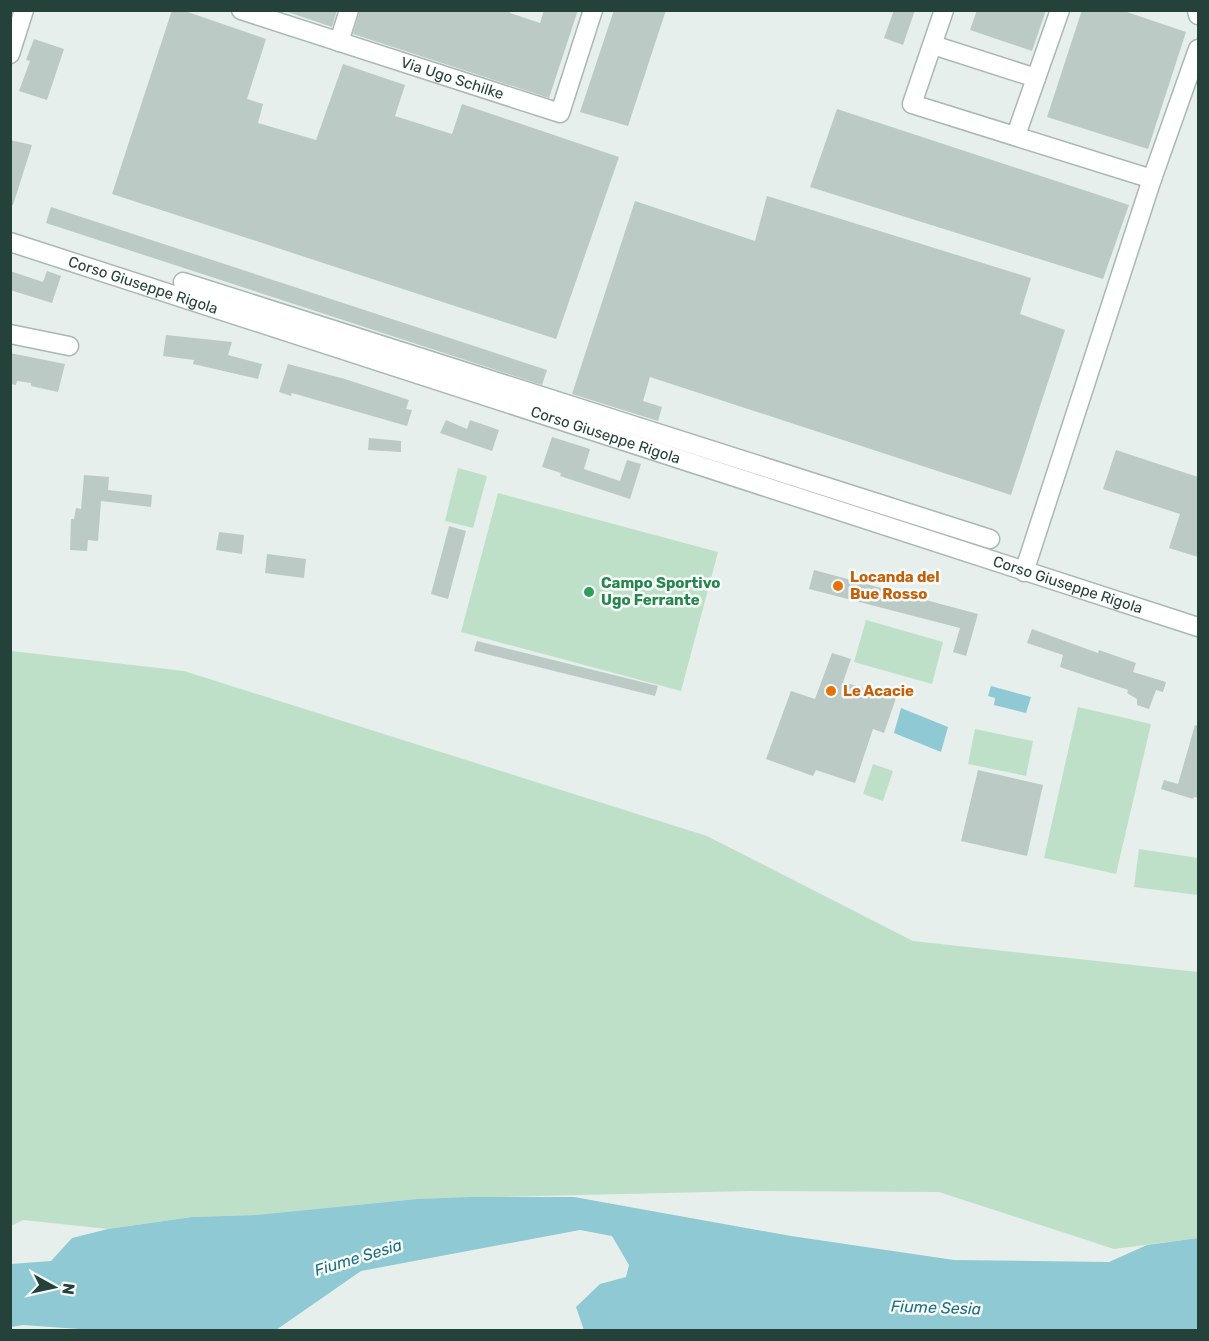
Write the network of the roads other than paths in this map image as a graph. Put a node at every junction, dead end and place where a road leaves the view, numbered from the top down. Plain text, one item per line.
1 (24, 10) edge
2 (241, 10) edge
3 (349, 10) edge
4 (593, 10) edge
5 (944, 10) edge
6 (1060, 10) edge
7 (262, 14) edge
8 (339, 42) junction
9 (933, 45) junction
10 (1198, 49) edge
11 (10, 54) edge
12 (1036, 78) junction
13 (1016, 135) junction
14 (1152, 179) junction
15 (10, 242) edge
16 (183, 282) dead end
17 (10, 334) edge
18 (69, 346) dead end
19 (990, 539) dead end
20 (1024, 572) junction
21 (1198, 627) edge

1 - 11 street
2 - 7 street, Via Ugo Schilke
3 - 8 street
4 - 8 street, Via Ugo Schilke
5 - 9 street
6 - 12 street
7 - 8 street, Via Ugo Schilke
9 - 12 street
9 - 13 street
10 - 14 street
12 - 13 street
13 - 14 street
14 - 20 street
15 - 20 street, Corso Giuseppe Rigola
16 - 19 street
17 - 18 street
20 - 21 street, Corso Giuseppe Rigola

